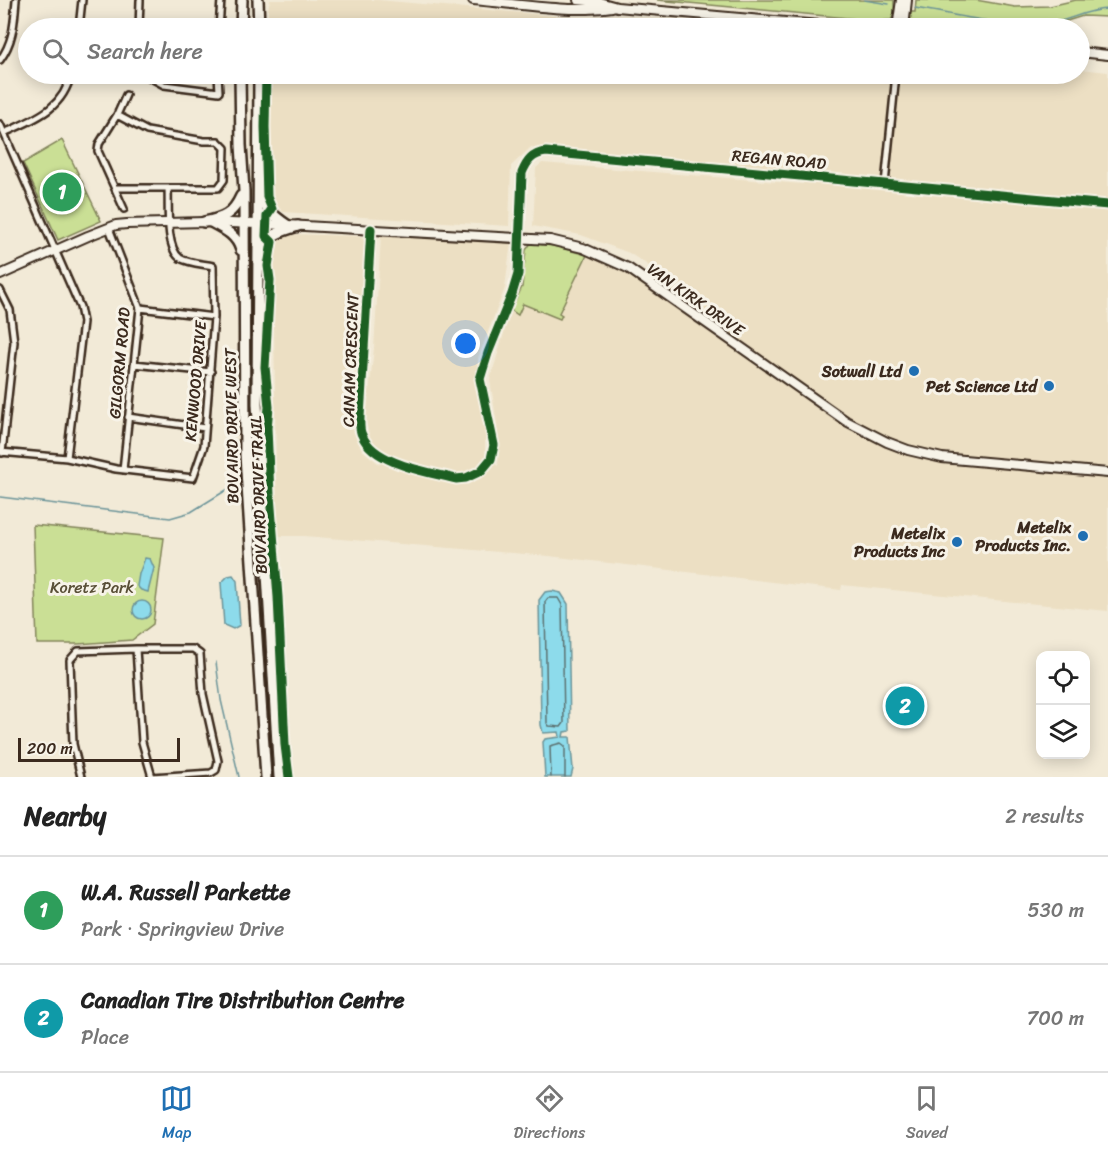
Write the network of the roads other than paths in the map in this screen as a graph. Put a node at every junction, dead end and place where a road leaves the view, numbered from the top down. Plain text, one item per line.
1 (16, 0) edge
2 (82, 0) edge
3 (140, 0) edge
4 (221, 0) edge
5 (242, 0) edge
6 (258, 0) edge
7 (264, 0) edge
8 (473, 0) edge
9 (578, 0) edge
10 (901, 0) edge
11 (907, 0) edge
12 (616, 7) junction
13 (258, 14) junction
14 (80, 18) edge
15 (139, 18) edge
16 (220, 18) edge
17 (241, 18) edge
18 (258, 18) edge
19 (740, 18) edge
20 (898, 18) edge
21 (905, 18) edge
22 (1090, 53) edge
23 (1108, 55) edge
24 (0, 60) edge
25 (67, 84) edge
26 (162, 84) edge
27 (219, 84) edge
28 (240, 84) edge
29 (259, 84) edge
30 (895, 84) edge
31 (126, 95) dead end
32 (117, 115) junction
33 (0, 124) edge
34 (4, 133) junction
35 (257, 183) junction
36 (885, 184) junction
37 (115, 188) junction
38 (168, 188) junction
39 (244, 191) junction
40 (1108, 205) edge
41 (124, 208) dead end
42 (169, 222) junction
43 (208, 222) junction
44 (244, 224) junction
45 (258, 224) junction
46 (287, 225) junction
47 (298, 225) junction
48 (109, 228) junction
49 (371, 229) junction
50 (520, 237) junction
51 (56, 251) junction
52 (244, 261) junction
53 (257, 262) junction
54 (0, 275) edge
55 (0, 290) edge
56 (140, 308) junction
57 (214, 317) junction
58 (134, 364) junction
59 (211, 372) junction
60 (128, 417) junction
61 (205, 428) junction
62 (1, 453) edge
63 (68, 458) junction
64 (123, 470) junction
65 (1108, 473) edge
66 (136, 649) junction
67 (81, 777) edge
68 (152, 777) edge
69 (266, 777) edge
70 (279, 777) edge

1 - 24 street
2 - 14 street
3 - 15 street
4 - 16 street
5 - 17 main road
6 - 13 main road
7 - 13 main road
8 - 12 street
9 - 12 street
10 - 20 street
11 - 21 street
12 - 19 street
13 - 18 main road
22 - 23 street
25 - 34 street
26 - 27 street
28 - 39 main road, BOVAIRD DRIVE WEST
29 - 35 main road, BOVAIRD DRIVE WEST
30 - 36 street
31 - 32 street
32 - 37 street
32 - 38 street
33 - 34 street
34 - 51 street
35 - 45 main road, BOVAIRD DRIVE WEST
35 - 46 main road
36 - 40 street, REGAN ROAD
36 - 50 street, REGAN ROAD
37 - 38 street
37 - 41 street
38 - 42 street
39 - 43 main road
39 - 44 main road, BOVAIRD DRIVE WEST
42 - 43 street, VAN KIRK DRIVE
42 - 48 street, VAN KIRK DRIVE
42 - 57 street, KENWOOD DRIVE
43 - 44 street, VAN KIRK DRIVE
43 - 52 main road
44 - 45 street, VAN KIRK DRIVE
44 - 52 main road, BOVAIRD DRIVE WEST
45 - 46 street, VAN KIRK DRIVE
45 - 53 main road, BOVAIRD DRIVE WEST
46 - 47 street, VAN KIRK DRIVE
47 - 49 street, VAN KIRK DRIVE
47 - 53 main road
48 - 51 street, VAN KIRK DRIVE
48 - 56 street, GILGORM ROAD
49 - 50 street, VAN KIRK DRIVE
49 - 50 street, CANAM CRESCENT
50 - 65 street, VAN KIRK DRIVE
51 - 54 street, VAN KIRK DRIVE
51 - 63 street
52 - 69 main road, BOVAIRD DRIVE WEST
53 - 70 main road, BOVAIRD DRIVE WEST
55 - 62 street
56 - 57 street
56 - 58 street, GILGORM ROAD
57 - 59 street, KENWOOD DRIVE
58 - 59 street
58 - 60 street, GILGORM ROAD
59 - 61 street, KENWOOD DRIVE
60 - 61 street
60 - 64 street, GILGORM ROAD
61 - 64 street, KENWOOD DRIVE
62 - 63 street, KENWOOD DRIVE
63 - 64 street, KENWOOD DRIVE
66 - 67 street
66 - 68 street
66 - 68 street

